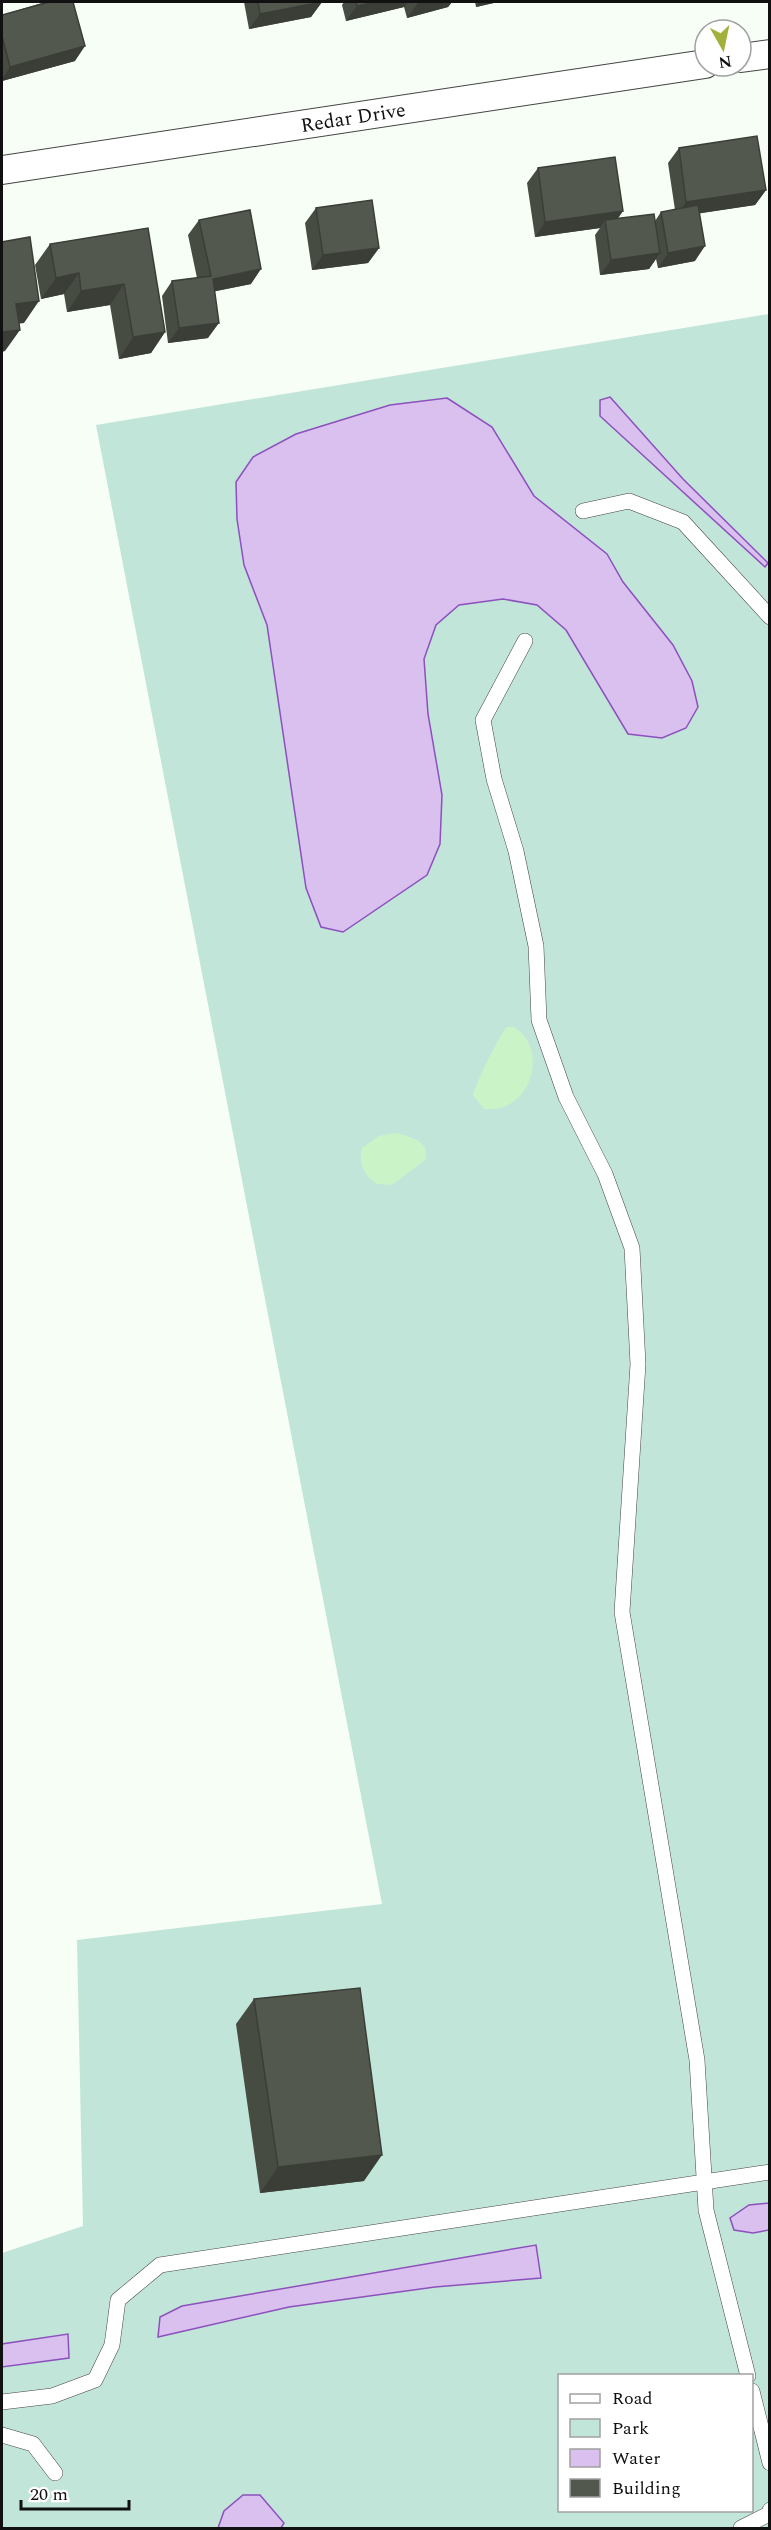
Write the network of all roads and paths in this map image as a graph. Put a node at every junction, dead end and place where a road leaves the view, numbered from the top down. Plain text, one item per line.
1 (770, 54) edge
2 (753, 56) edge
3 (693, 66) edge
4 (2, 170) edge
5 (583, 512) dead end
6 (770, 617) edge
7 (525, 641) dead end
8 (770, 2172) edge
9 (704, 2182) junction
10 (747, 2374) edge
11 (753, 2395) edge
12 (2, 2402) edge
13 (2, 2435) edge
14 (770, 2463) edge
15 (55, 2473) dead end
16 (770, 2510) edge
17 (741, 2529) edge

1 - 2 street
3 - 4 street, Redar Drive
5 - 6 lane
7 - 9 lane
8 - 9 lane
9 - 10 lane
9 - 12 lane
11 - 14 lane
13 - 15 lane
16 - 17 lane

